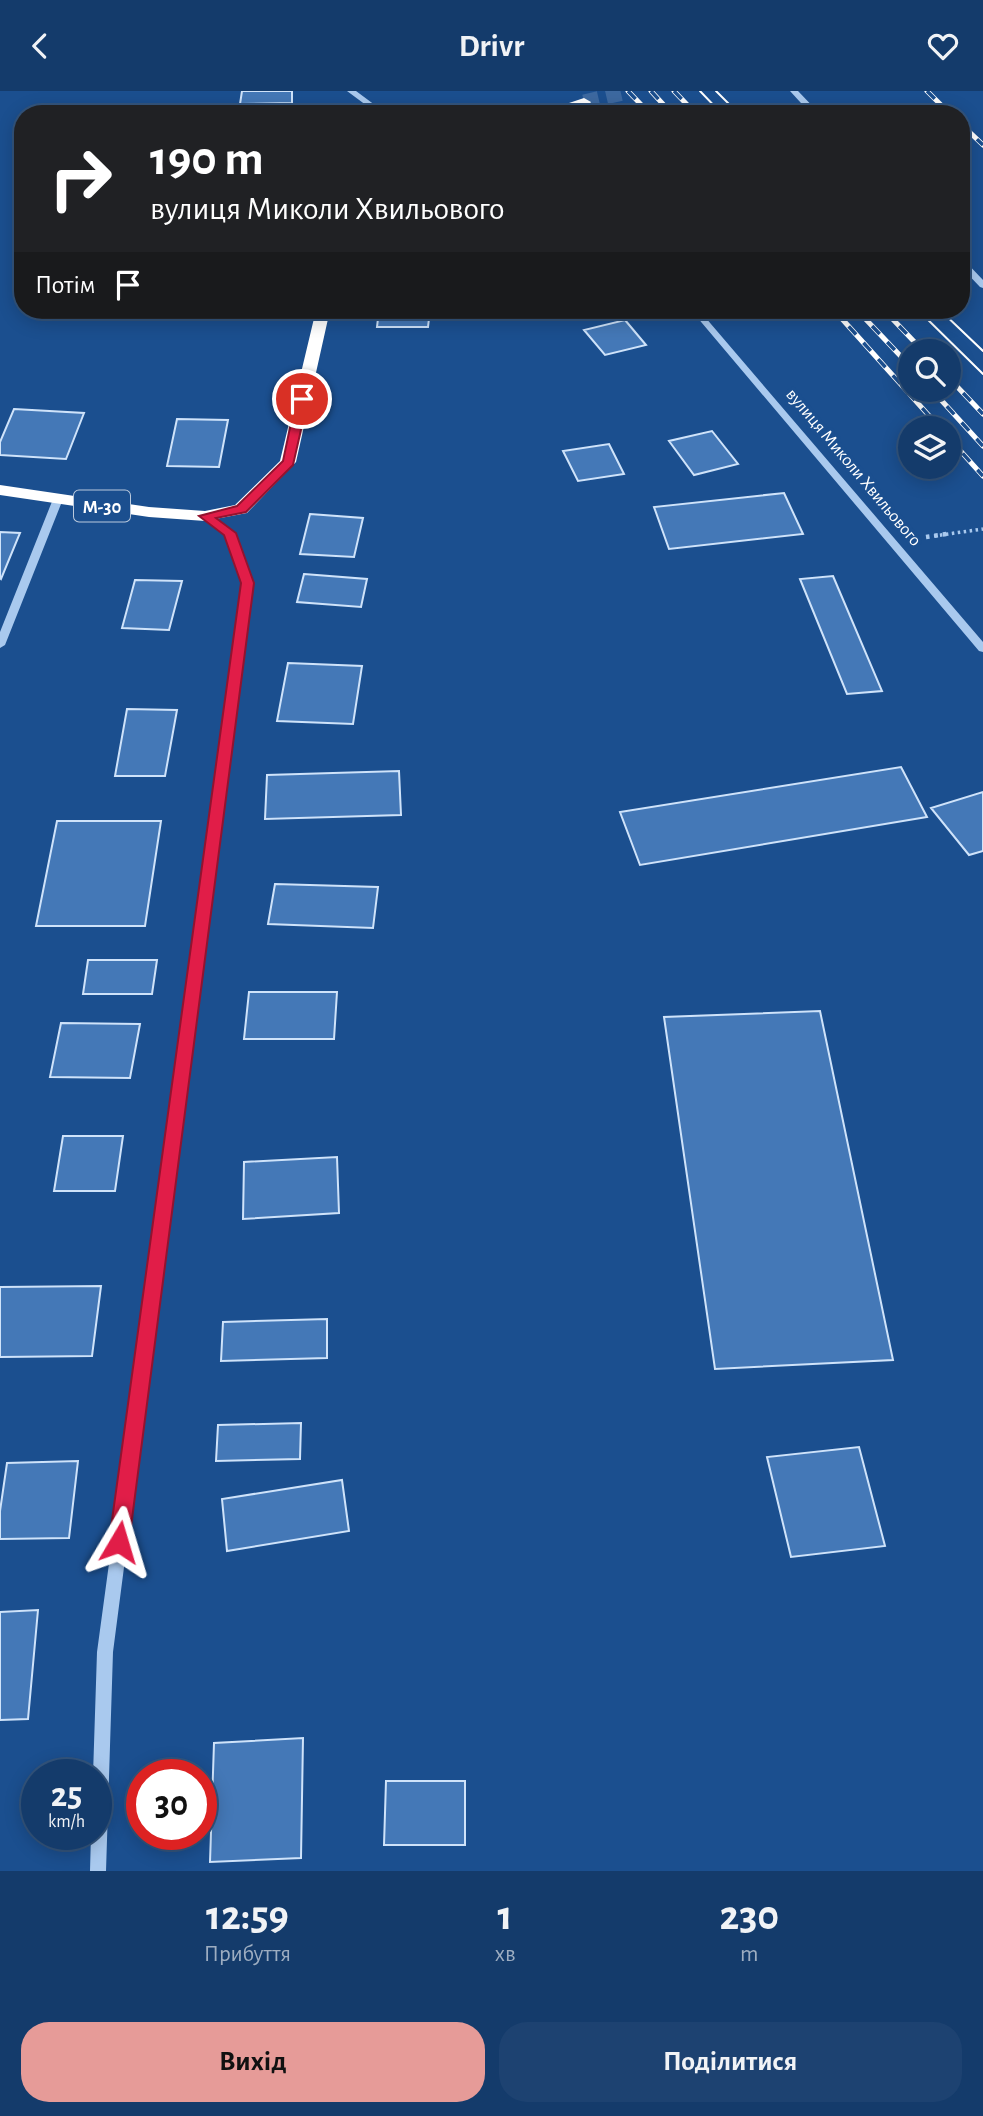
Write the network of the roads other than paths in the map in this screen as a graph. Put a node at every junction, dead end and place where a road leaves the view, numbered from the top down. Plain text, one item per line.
1 (351, 91) edge
2 (794, 91) edge
3 (584, 102) tunnel mouth
4 (370, 105) edge
5 (574, 105) edge
6 (807, 105) edge
7 (970, 271) edge
8 (983, 285) edge
9 (321, 319) edge
10 (703, 319) edge
11 (0, 490) edge
12 (58, 499) junction
13 (205, 516) junction
14 (0, 645) edge
15 (983, 649) edge
16 (98, 1871) edge

1 - 4 street
2 - 6 street
3 - 5 highway
7 - 8 street
9 - 13 highway, М-30
10 - 15 street, вулиця Миколи Хвильового
11 - 12 highway, М-30
12 - 13 highway, М-30
12 - 14 street
13 - 16 street

